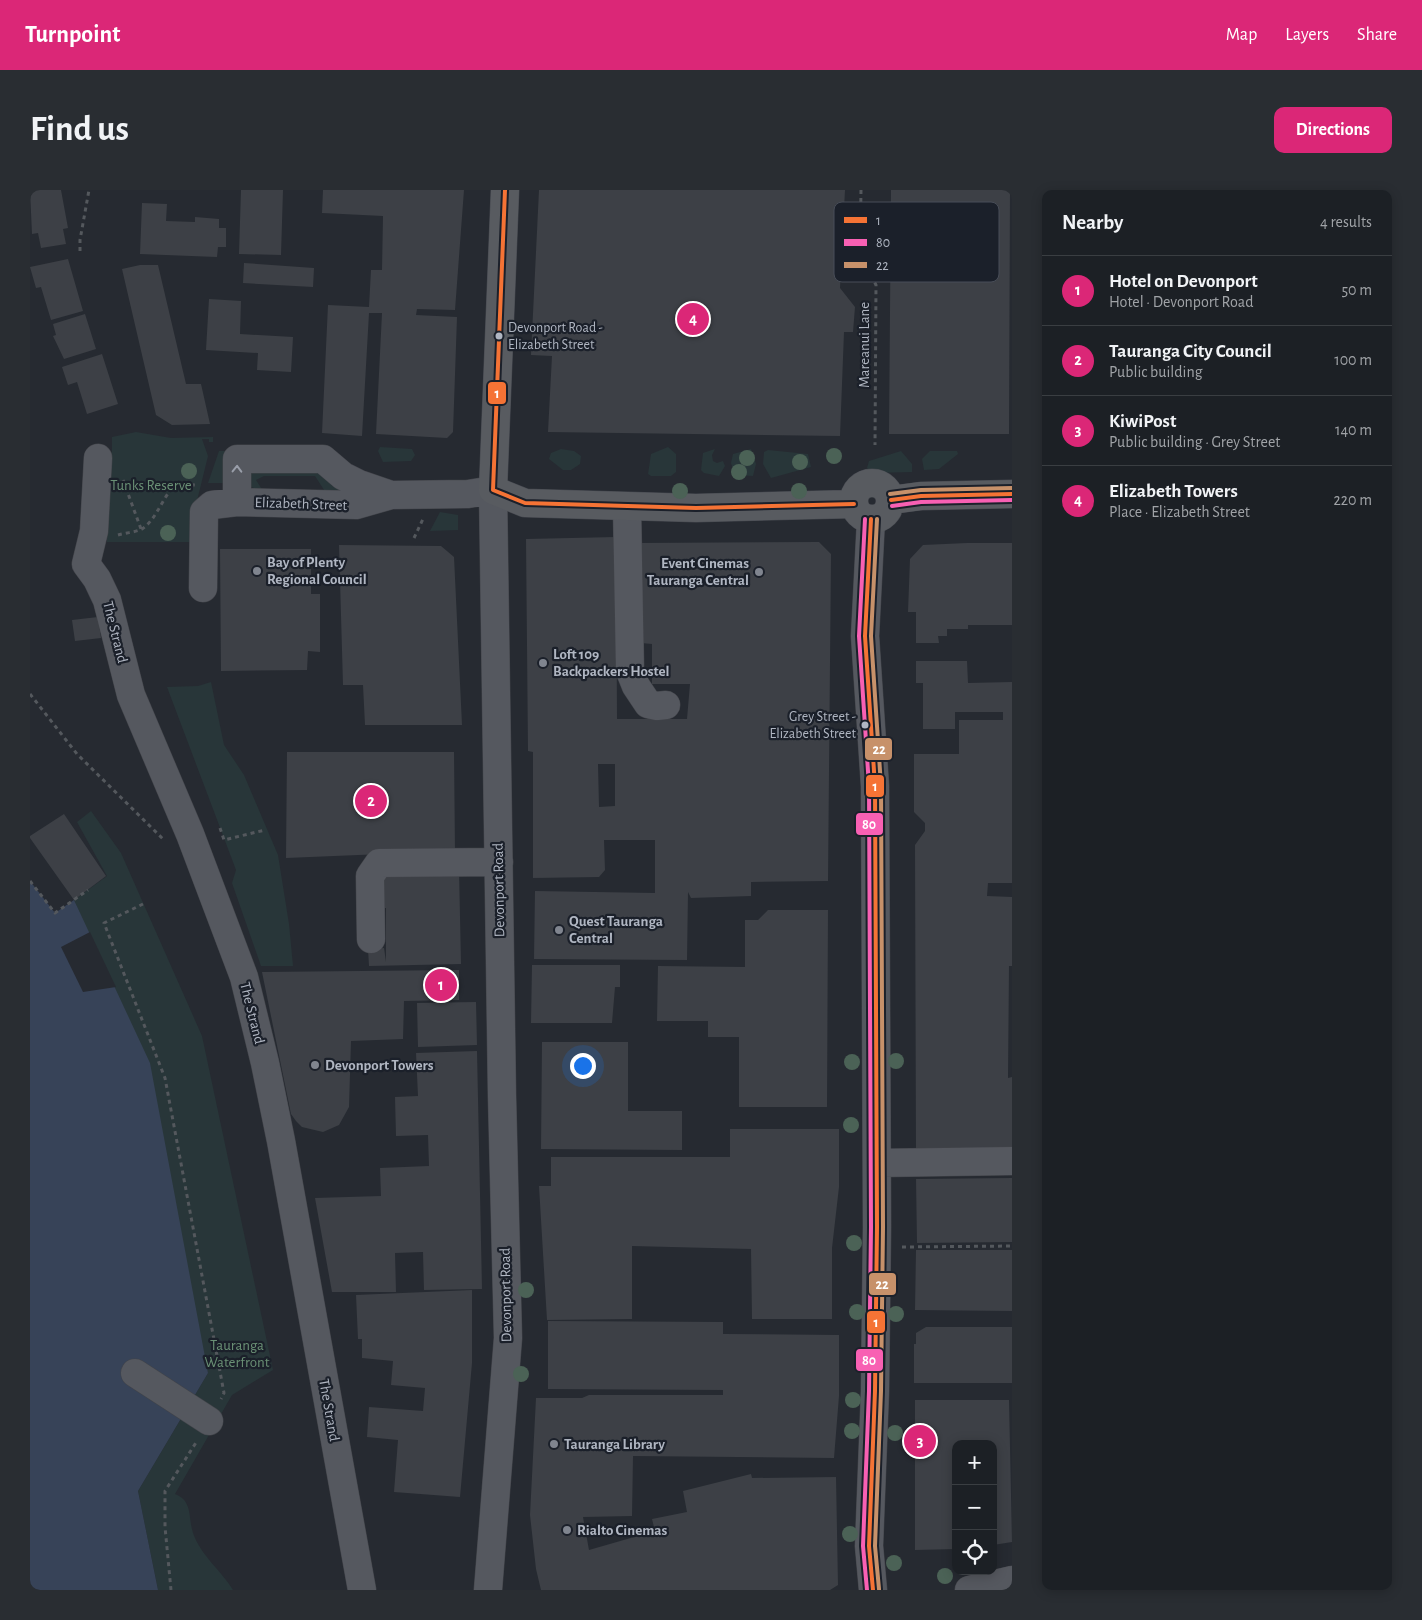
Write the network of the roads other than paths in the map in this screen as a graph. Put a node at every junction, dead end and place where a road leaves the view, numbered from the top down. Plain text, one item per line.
1 (505, 190) edge
2 (98, 458) dead end
3 (493, 490) junction
4 (237, 494) junction
5 (1012, 494) edge
6 (391, 495) junction
7 (627, 506) junction
8 (862, 512) junction
9 (203, 588) dead end
10 (666, 705) dead end
11 (499, 862) junction
12 (371, 939) dead end
13 (1012, 1161) edge
14 (877, 1163) junction
15 (135, 1373) dead end
16 (209, 1421) road end
17 (1012, 1580) edge
18 (362, 1590) edge
19 (488, 1590) edge
20 (873, 1590) edge
21 (969, 1590) edge

1 - 3 main road, Devonport Road
2 - 18 street, The Strand
3 - 6 street, Elizabeth Street
3 - 7 main road
3 - 11 street, Devonport Road
4 - 6 street, Elizabeth Street
4 -> 6 street, Elizabeth Street
4 - 9 street
5 - 8 main road
7 - 8 main road
7 - 10 street
8 - 14 street
11 - 12 street
11 - 19 street, Devonport Road
13 - 14 street
14 - 20 street
15 - 16 street
17 - 21 street

